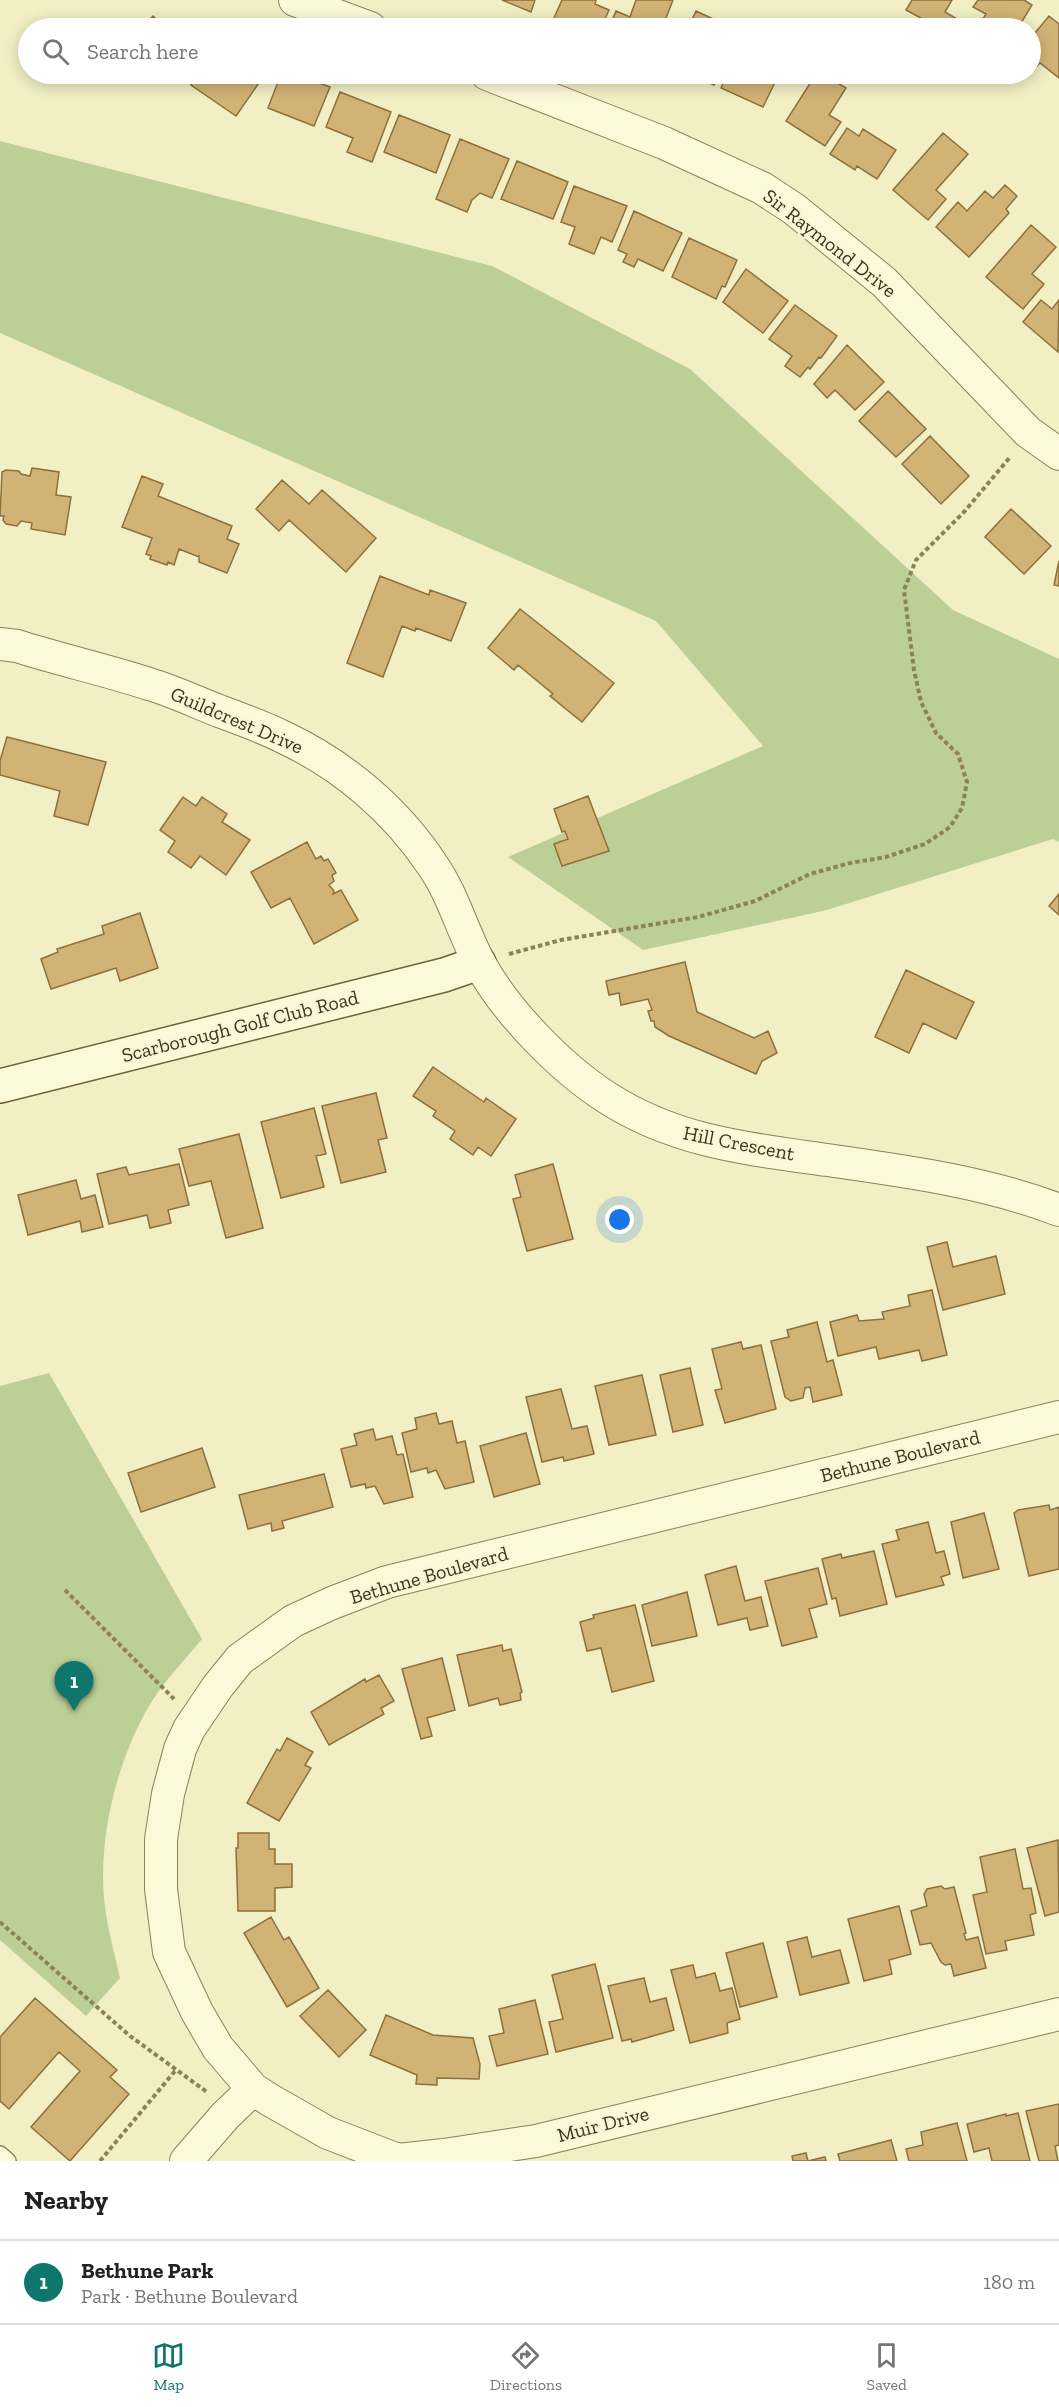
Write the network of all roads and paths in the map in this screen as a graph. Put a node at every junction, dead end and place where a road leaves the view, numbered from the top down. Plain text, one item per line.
1 (295, 0) edge
2 (343, 18) edge
3 (513, 84) edge
4 (1029, 432) junction
5 (1059, 454) edge
6 (0, 644) edge
7 (479, 963) junction
8 (0, 1086) edge
9 (1059, 1210) edge
10 (1059, 1417) edge
11 (65, 1590) dead end
12 (196, 1720) junction
13 (0, 1922) edge
14 (1059, 2014) edge
15 (175, 2071) junction
16 (253, 2089) junction
17 (210, 2095) dead end
18 (0, 2154) edge
19 (398, 2160) edge
20 (8, 2161) edge
21 (100, 2161) edge
22 (186, 2161) edge

1 - 2 street
3 - 4 street, Sir Raymond Drive
4 - 5 street, Sir Raymond Drive
4 - 7 path
6 - 7 street, Guildcrest Drive
7 - 8 street, Scarborough Golf Club Road
7 - 9 street, Hill Crescent
10 - 12 street, Bethune Boulevard
11 - 12 path
12 - 16 street, Bethune Boulevard
13 - 15 path
14 - 19 street, Muir Drive
15 - 17 path
15 - 21 path
16 - 19 street, Muir Drive
16 - 22 street
18 - 20 lane

